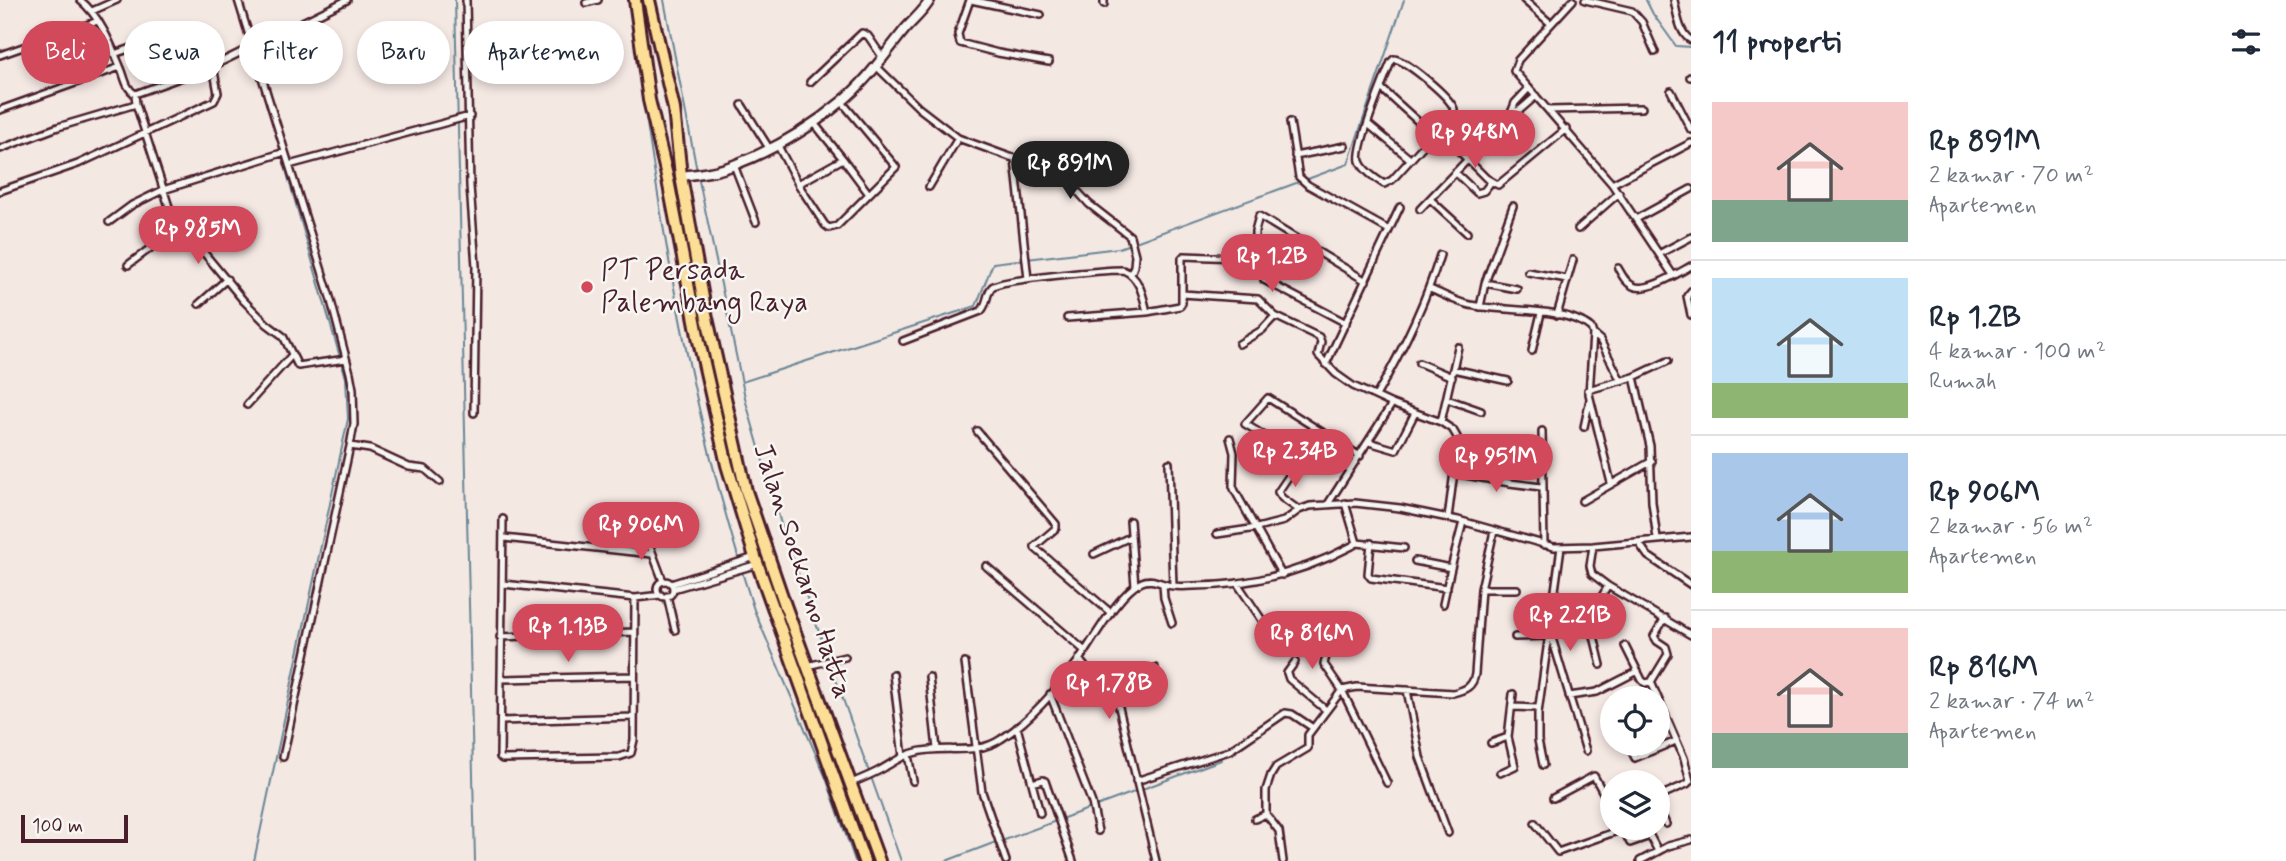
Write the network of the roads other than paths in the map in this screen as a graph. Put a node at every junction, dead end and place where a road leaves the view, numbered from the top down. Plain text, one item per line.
1 (80, 0) edge
2 (117, 0) edge
3 (238, 0) edge
4 (347, 0) edge
5 (466, 0) edge
6 (598, 0) edge
7 (635, 0) edge
8 (649, 0) edge
9 (930, 0) edge
10 (971, 0) edge
11 (1524, 0) edge
12 (1573, 0) edge
13 (1585, 0) edge
14 (1674, 0) edge
15 (586, 3) dead end
16 (92, 11) junction
17 (1041, 15) dead end
18 (98, 21) edge
19 (244, 21) edge
20 (305, 21) edge
21 (1550, 23) junction
22 (1691, 40) edge
23 (110, 46) edge
24 (21, 48) edge
25 (124, 51) edge
26 (1655, 52) dead end
27 (114, 54) junction
28 (0, 55) edge
29 (883, 58) junction
30 (1049, 62) dead end
31 (121, 66) junction
32 (876, 66) junction
33 (810, 82) dead end
34 (163, 84) edge
35 (216, 84) edge
36 (263, 84) edge
37 (1381, 88) junction
38 (1529, 88) junction
39 (1671, 91) dead end
40 (135, 94) junction
41 (1536, 96) junction
42 (842, 102) junction
43 (136, 104) junction
44 (742, 104) dead end
45 (1642, 108) dead end
46 (0, 110) edge
47 (1548, 110) junction
48 (1511, 113) junction
49 (467, 117) junction
50 (814, 122) junction
51 (1290, 122) dead end
52 (1368, 124) junction
53 (1566, 129) junction
54 (1691, 130) edge
55 (1435, 133) junction
56 (146, 134) junction
57 (958, 138) junction
58 (1691, 143) edge
59 (773, 146) junction
60 (1345, 146) dead end
61 (0, 149) edge
62 (284, 152) junction
63 (1295, 156) junction
64 (843, 159) junction
65 (1015, 159) junction
66 (1410, 159) junction
67 (1468, 159) junction
68 (289, 165) junction
69 (733, 165) junction
70 (1455, 172) junction
71 (685, 176) junction
72 (1491, 182) junction
73 (798, 184) junction
74 (1612, 184) junction
75 (929, 187) dead end
76 (1691, 189) edge
77 (163, 190) junction
78 (0, 191) edge
79 (1619, 193) junction
80 (869, 194) junction
81 (1430, 199) junction
82 (1513, 206) dead end
83 (1400, 207) dead end
84 (1420, 209) dead end
85 (1636, 219) junction
86 (109, 222) dead end
87 (756, 222) dead end
88 (181, 226) junction
89 (1578, 229) dead end
90 (1389, 230) junction
91 (1467, 233) dead end
92 (1691, 237) edge
93 (1660, 254) junction
94 (1440, 255) dead end
95 (1255, 258) junction
96 (1573, 260) dead end
97 (128, 265) dead end
98 (1691, 266) edge
99 (1618, 268) dead end
100 (1528, 272) dead end
101 (1131, 274) junction
102 (1673, 275) junction
103 (228, 279) junction
104 (1028, 279) junction
105 (1567, 279) junction
106 (1366, 281) junction
107 (1485, 283) junction
108 (1430, 289) junction
109 (1517, 289) dead end
110 (1691, 291) edge
111 (1182, 294) junction
112 (199, 304) dead end
113 (1480, 307) junction
114 (1147, 312) junction
115 (1541, 313) junction
116 (1557, 315) junction
117 (1691, 315) edge
118 (1275, 316) junction
119 (1067, 318) dead end
120 (1346, 323) junction
121 (1592, 334) junction
122 (902, 341) dead end
123 (1239, 344) dead end
124 (1458, 347) dead end
125 (1532, 351) dead end
126 (292, 355) junction
127 (344, 359) junction
128 (1668, 360) dead end
129 (1419, 363) dead end
130 (1326, 364) junction
131 (1453, 369) junction
132 (1452, 377) junction
133 (1634, 377) junction
134 (1508, 381) dead end
135 (1621, 381) junction
136 (1588, 390) junction
137 (1376, 396) junction
138 (1447, 399) junction
139 (1590, 399) junction
140 (1391, 404) junction
141 (247, 405) dead end
142 (1480, 411) dead end
143 (1415, 413) junction
144 (474, 414) dead end
145 (1441, 422) junction
146 (1584, 427) dead end
147 (1542, 430) dead end
148 (977, 431) dead end
149 (1230, 438) dead end
150 (735, 441) junction
151 (1275, 442) dead end
152 (1369, 442) junction
153 (1512, 442) dead end
154 (722, 445) junction
155 (350, 446) junction
156 (1541, 452) junction
157 (1360, 456) junction
158 (1652, 461) junction
159 (1169, 463) dead end
160 (1295, 467) dead end
161 (1454, 473) junction
162 (440, 482) dead end
163 (1611, 483) junction
164 (1541, 487) junction
165 (1582, 501) dead end
166 (1345, 503) junction
167 (1328, 504) junction
168 (1299, 510) junction
169 (1448, 518) junction
170 (503, 519) dead end
171 (1130, 521) dead end
172 (1463, 522) junction
173 (1257, 528) junction
174 (1494, 531) junction
175 (645, 533) dead end
176 (1217, 534) dead end
177 (1130, 537) junction
178 (1691, 537) edge
179 (503, 538) junction
180 (1657, 539) junction
181 (1638, 542) junction
182 (1357, 543) junction
183 (1371, 543) junction
184 (1544, 545) junction
185 (1592, 546) junction
186 (1561, 547) junction
187 (1404, 548) dead end
188 (652, 554) junction
189 (1094, 555) dead end
190 (1415, 561) dead end
191 (752, 562) junction
192 (986, 566) dead end
193 (1451, 568) junction
194 (1282, 575) junction
195 (663, 581) junction
196 (1237, 583) junction
197 (503, 584) junction
198 (1163, 584) junction
199 (1691, 585) edge
200 (672, 586) junction
201 (1135, 586) junction
202 (1173, 586) junction
203 (1608, 586) junction
204 (1447, 588) junction
205 (1481, 589) junction
206 (1517, 589) dead end
207 (664, 596) junction
208 (635, 598) junction
209 (1443, 604) dead end
210 (1111, 613) junction
211 (1665, 618) junction
212 (1172, 623) dead end
213 (1266, 626) dead end
214 (675, 630) dead end
215 (634, 632) junction
216 (1691, 635) edge
217 (1547, 636) junction
218 (500, 637) junction
219 (1515, 637) dead end
220 (1329, 645) dead end
221 (1625, 646) dead end
222 (1085, 651) junction
223 (845, 657) dead end
224 (1079, 659) junction
225 (1295, 662) dead end
226 (965, 663) dead end
227 (807, 666) junction
228 (1601, 666) dead end
229 (1155, 668) dead end
230 (1638, 671) junction
231 (893, 674) dead end
232 (634, 676) junction
233 (929, 677) dead end
234 (502, 679) junction
235 (1651, 682) junction
236 (1653, 686) edge
237 (1342, 690) junction
238 (1407, 690) junction
239 (1113, 692) junction
240 (1049, 694) junction
241 (1513, 694) dead end
242 (1569, 696) junction
243 (1512, 706) junction
244 (1538, 708) junction
245 (1326, 710) junction
246 (634, 717) junction
247 (501, 721) junction
248 (1017, 727) junction
249 (1670, 727) edge
250 (1312, 728) junction
251 (1508, 737) junction
252 (1676, 741) junction
253 (1492, 743) dead end
254 (1670, 743) edge
255 (937, 749) junction
256 (976, 749) junction
257 (1586, 751) dead end
258 (905, 756) junction
259 (283, 757) dead end
260 (1543, 765) dead end
261 (1500, 773) dead end
262 (913, 781) dead end
263 (849, 783) junction
264 (1032, 783) junction
265 (1387, 783) dead end
266 (1137, 786) junction
267 (1600, 787) edge
268 (1670, 791) edge
269 (1553, 798) dead end
270 (1040, 813) dead end
271 (1266, 814) junction
272 (1255, 819) dead end
273 (1535, 823) dead end
274 (1098, 831) dead end
275 (1448, 833) dead end
276 (1600, 836) edge
277 (1652, 840) edge
278 (1691, 840) edge
279 (1658, 851) junction
280 (864, 861) edge
281 (879, 861) edge
282 (1006, 861) edge
283 (1073, 861) edge
284 (1156, 861) edge
285 (1283, 861) edge
286 (1640, 861) edge

1 - 16 street
2 - 16 street
3 - 19 street
4 - 20 street
5 - 49 street
6 - 15 street
7 - 154 highway, Jalan Soekarno Hatta
8 - 71 highway, Jalan Soekarno Hatta
9 - 29 street
10 - 17 street
10 - 30 street
11 - 21 street
12 - 21 street
13 - 26 street
14 - 22 street
16 - 18 street
21 - 38 street
23 - 27 street
24 - 28 street
25 - 27 street
27 - 31 street
29 - 32 street
29 - 33 street
31 - 40 street
31 - 46 street
32 - 42 street
32 - 57 street
34 - 40 street
35 - 56 street
36 - 62 street
37 - 52 street
37 - 55 street
37 - 55 street
38 - 41 street
38 - 48 street
39 - 54 street
40 - 43 street
41 - 47 street
41 - 48 street
42 - 50 street
42 - 80 street
43 - 56 street
43 - 61 street
44 - 59 street
45 - 47 street
47 - 53 street
48 - 67 street
49 - 68 street
49 - 144 street
50 - 59 street
50 - 64 street
51 - 63 street
52 - 66 street
52 - 66 street
53 - 72 street
53 - 74 street
55 - 66 street
55 - 67 street
56 - 77 street
56 - 78 street
57 - 65 street
57 - 75 street
58 - 74 street
59 - 69 street
59 - 73 street
60 - 63 street
62 - 68 street
62 - 77 street
63 - 90 street
64 - 73 street
64 - 80 street
65 - 101 street
65 - 104 street
67 - 70 street
67 - 72 street
68 - 127 street
69 - 71 street
69 - 87 street
70 - 72 street
70 - 81 street
71 - 150 highway, Jalan Soekarno Hatta
73 - 80 street
74 - 79 street
76 - 85 street
77 - 86 street
77 - 88 street
79 - 85 street
79 - 89 street
81 - 84 street
81 - 91 street
82 - 107 street
83 - 90 street
85 - 93 street
88 - 97 street
88 - 103 street
90 - 106 street
92 - 93 street
93 - 102 street
94 - 108 street
95 - 106 street
95 - 111 street
95 - 120 street
96 - 105 street
98 - 102 street
99 - 102 street
100 - 105 street
101 - 104 street
101 - 114 street
103 - 112 street
103 - 126 street
104 - 122 street
105 - 116 street
106 - 120 street
107 - 109 street
107 - 113 street
108 - 113 street
108 - 137 street
110 - 117 street
111 - 114 street
111 - 118 street
113 - 115 street
114 - 119 street
115 - 116 street
115 - 125 street
116 - 121 street
118 - 123 street
118 - 130 street
120 - 130 street
121 - 135 street
121 - 136 street
124 - 131 street
126 - 127 street
126 - 141 street
127 - 155 street
128 - 133 street
129 - 132 street
130 - 137 street
131 - 132 street
131 - 134 street
132 - 138 street
133 - 135 street
133 - 158 street
135 - 136 street
136 - 139 street
137 - 140 street
138 - 142 street
138 - 145 street
139 - 146 street
139 - 163 street
140 - 143 street
140 - 152 street
143 - 145 street
143 - 152 street
145 - 161 street
147 - 156 street
148 - 210 street
149 - 173 street
150 - 154 highway
150 - 227 highway, Jalan Soekarno Hatta
151 - 157 street
152 - 157 street
153 - 156 street
154 - 191 highway, Jalan Soekarno Hatta
155 - 162 street
155 - 259 street
156 - 164 street
157 - 167 street
158 - 163 street
158 - 180 street
159 - 202 street
160 - 168 street
161 - 164 street
161 - 169 street
163 - 165 street
164 - 184 street
166 - 167 street
166 - 169 street
166 - 182 street
167 - 168 street
168 - 173 street
169 - 172 street
170 - 179 street
171 - 177 street
172 - 174 street
172 - 193 street
173 - 176 street
173 - 194 street
174 - 184 street
174 - 205 street
175 - 188 street
177 - 189 street
177 - 201 street
178 - 180 street
179 - 188 street
179 - 197 street
180 - 181 street
181 - 185 street
181 - 199 street
182 - 183 street
182 - 194 street
183 - 187 street
183 - 204 street
184 - 186 street
185 - 186 street
185 - 203 street
186 - 217 street
188 - 195 street
190 - 193 street
191 - 200 street
191 - 200 street
191 - 280 highway, Jalan Soekarno Hatta
192 - 222 street
193 - 204 street
194 - 196 street
195 - 200 street
195 - 207 street
196 - 202 street
196 - 213 street
197 - 208 street
197 - 218 street
198 - 201 street
198 - 202 street
198 - 212 street
200 - 207 street
201 - 210 street
203 - 211 street
203 - 228 street
204 - 209 street
205 - 206 street
205 - 238 street
207 - 208 street
207 - 214 street
208 - 215 street
210 - 222 street
211 - 216 street
211 - 235 street
215 - 218 street
215 - 232 street
217 - 219 street
217 - 242 street
217 - 244 street
218 - 234 street
220 - 237 street
221 - 230 street
222 - 224 street
223 - 227 street
224 - 239 street
224 - 240 street
225 - 245 street
226 - 256 street
227 - 263 highway, Jalan Soekarno Hatta
229 - 239 street
230 - 235 street
230 - 242 street
231 - 258 street
232 - 234 street
232 - 246 street
233 - 255 street
234 - 247 street
235 - 236 street
237 - 238 street
237 - 245 street
237 - 265 street
238 - 275 street
239 - 266 street
240 - 248 street
240 - 274 street
241 - 243 street
242 - 257 street
243 - 244 street
243 - 251 street
244 - 260 street
245 - 250 street
246 - 247 street
246 - 247 street
248 - 256 street
248 - 264 street
249 - 252 street
250 - 266 street
250 - 271 street
251 - 253 street
251 - 261 street
252 - 254 street
252 - 268 street
255 - 256 street
255 - 258 street
256 - 282 street
258 - 262 street
258 - 263 street
263 - 281 highway, Jalan Soekarno Hatta
264 - 270 street
264 - 283 street
266 - 284 street
267 - 269 street
271 - 272 street
271 - 285 street
273 - 276 street
277 - 279 street
278 - 279 street
279 - 286 street

